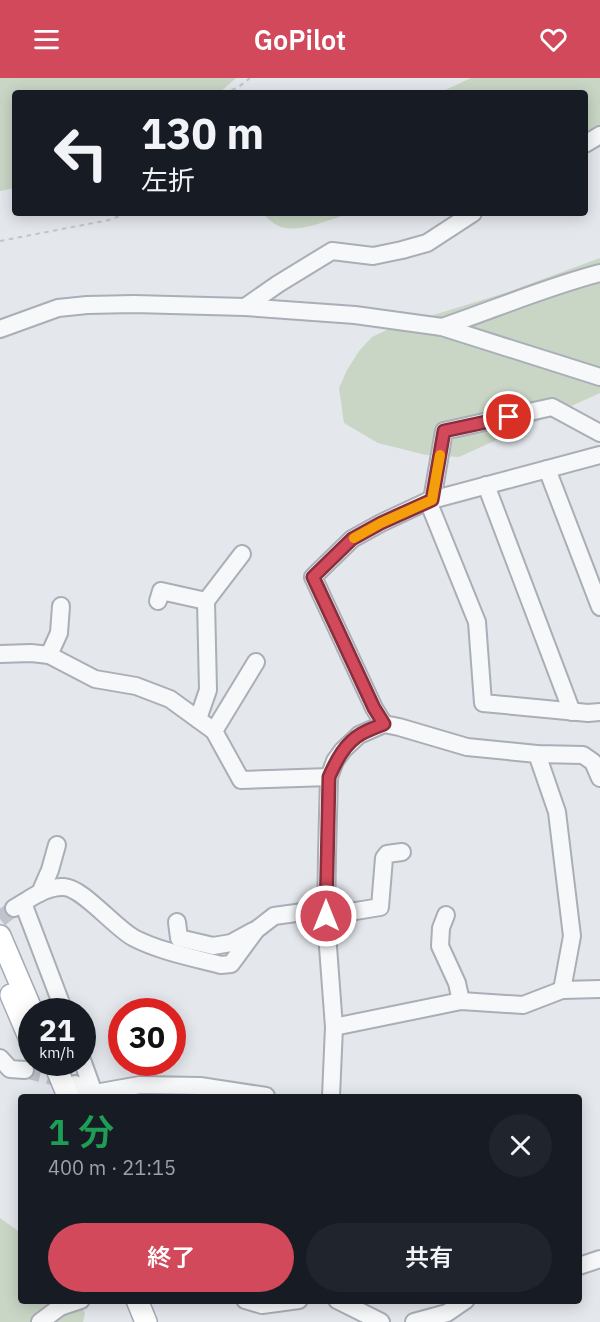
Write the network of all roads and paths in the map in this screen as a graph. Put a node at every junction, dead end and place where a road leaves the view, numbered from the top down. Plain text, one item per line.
1 (250, 78) edge
2 (231, 90) edge
3 (119, 216) edge
4 (468, 216) edge
5 (0, 241) edge
6 (600, 273) edge
7 (245, 308) junction
8 (442, 327) junction
9 (0, 329) edge
10 (600, 377) edge
11 (600, 433) edge
12 (600, 455) edge
13 (547, 469) junction
14 (486, 485) junction
15 (430, 500) junction
16 (242, 554) dead end
17 (158, 601) dead end
18 (206, 601) junction
19 (62, 606) dead end
20 (600, 607) edge
21 (0, 654) edge
22 (49, 655) junction
23 (256, 662) dead end
24 (572, 712) junction
25 (600, 712) edge
26 (198, 719) junction
27 (384, 724) junction
28 (214, 731) junction
29 (537, 754) junction
30 (329, 777) junction
31 (600, 778) edge
32 (57, 845) dead end
33 (402, 852) dead end
34 (40, 893) junction
35 (446, 915) dead end
36 (326, 918) junction
37 (177, 922) dead end
38 (256, 930) junction
39 (0, 936) edge
40 (0, 969) edge
41 (600, 989) edge
42 (562, 990) junction
43 (26, 998) edge
44 (58, 998) edge
45 (461, 1001) junction
46 (18, 1011) edge
47 (334, 1027) junction
48 (15, 1066) edge
49 (63, 1076) tunnel mouth
50 (88, 1076) edge
51 (72, 1090) edge
52 (50, 1094) edge
53 (90, 1094) edge
54 (95, 1094) edge
55 (100, 1094) edge
56 (253, 1094) edge
57 (331, 1094) edge
58 (600, 1259) edge
59 (582, 1265) edge
60 (62, 1304) edge
61 (139, 1304) edge
62 (152, 1304) edge
63 (345, 1304) edge
64 (460, 1304) edge
65 (464, 1304) edge
66 (40, 1322) edge
67 (146, 1322) edge
68 (159, 1322) edge
69 (381, 1322) edge
70 (414, 1322) edge
71 (455, 1322) edge

1 - 2 path
3 - 5 path
4 - 7 street
6 - 8 street
7 - 8 street
7 - 9 street
8 - 10 street
11 - 15 street
12 - 13 street
13 - 14 street
13 - 20 street
14 - 15 street
14 - 24 street
15 - 24 street
15 - 27 street
16 - 18 street
17 - 18 street
18 - 26 street
19 - 22 street
21 - 22 street
22 - 26 street
23 - 28 street
24 - 25 street
26 - 28 street
27 - 29 street
27 - 30 street
28 - 30 street
29 - 31 street
29 - 42 street
30 - 36 street
32 - 34 street
33 - 36 street
34 - 38 street
34 - 44 street
35 - 45 street
36 - 38 street
36 - 47 street
37 - 38 street
39 - 43 main road
40 - 46 main road
41 - 42 street
42 - 45 street
45 - 47 street
47 - 57 street
48 - 52 main road
49 - 51 main road
50 - 54 street
51 - 53 street
55 - 56 street
58 - 59 street
60 - 66 street
61 - 67 main road
62 - 68 main road
63 - 69 street
64 - 70 street
65 - 71 street

